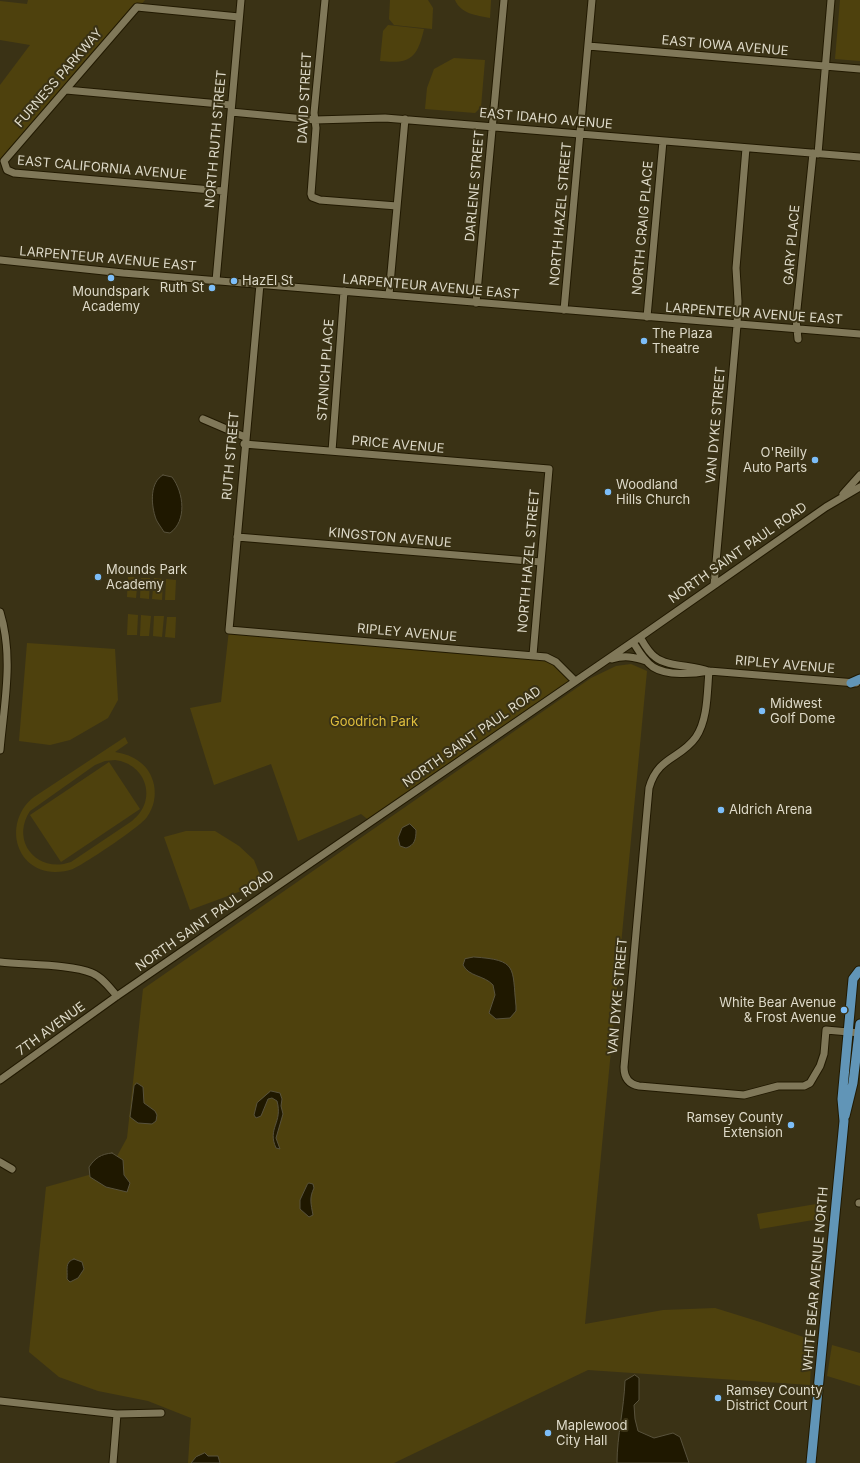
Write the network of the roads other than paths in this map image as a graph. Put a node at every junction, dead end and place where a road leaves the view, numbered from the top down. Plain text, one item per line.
1 (241, 0) edge
2 (325, 0) edge
3 (504, 0) edge
4 (592, 0) edge
5 (831, 0) edge
6 (239, 17) junction
7 (588, 46) junction
8 (826, 66) junction
9 (860, 69) edge
10 (66, 90) junction
11 (231, 108) junction
12 (404, 119) junction
13 (315, 120) junction
14 (493, 126) junction
15 (580, 134) junction
16 (663, 141) junction
17 (746, 148) junction
18 (815, 154) junction
19 (860, 157) edge
20 (5, 167) joint
21 (223, 191) junction
22 (397, 206) junction
23 (0, 260) edge
24 (216, 280) junction
25 (260, 284) junction
26 (344, 291) junction
27 (389, 295) junction
28 (476, 303) junction
29 (564, 310) junction
30 (647, 317) junction
31 (737, 325) junction
32 (797, 329) junction
33 (860, 334) edge
34 (798, 340) dead end
35 (203, 419) dead end
36 (245, 440) junction
37 (332, 451) junction
38 (549, 469) joint
39 (860, 476) edge
40 (860, 487) edge
41 (840, 498) junction
42 (237, 537) junction
43 (541, 562) junction
44 (714, 585) junction
45 (0, 612) edge
46 (229, 630) joint
47 (640, 637) junction
48 (633, 642) junction
49 (533, 656) junction
50 (604, 662) junction
51 (647, 662) junction
52 (709, 671) junction
53 (860, 679) edge
54 (575, 681) junction
55 (855, 683) edge
56 (0, 750) edge
57 (0, 962) edge
58 (860, 969) edge
59 (117, 996) junction
60 (860, 1030) edge
61 (848, 1032) junction
62 (0, 1080) edge
63 (844, 1121) junction
64 (0, 1162) edge
65 (12, 1169) dead end
66 (0, 1401) edge
67 (161, 1412) dead end
68 (117, 1414) junction
69 (112, 1463) edge
70 (811, 1463) edge

1 - 6 street, NORTH RUTH STREET
2 - 13 street, DAVID STREET
3 - 14 street, DARLENE STREET
4 - 7 street, NORTH HAZEL STREET
5 - 8 street, GARY PLACE
6 - 10 street, FURNESS PARKWAY
6 - 11 street, NORTH RUTH STREET
7 - 8 street, EAST IOWA AVENUE
7 - 15 street, NORTH HAZEL STREET
8 - 9 street, EAST IOWA AVENUE
8 - 18 street, GARY PLACE
10 - 11 street, EAST IDAHO AVENUE
10 - 20 street, FURNESS PARKWAY
11 - 13 street, EAST IDAHO AVENUE
11 - 21 street, NORTH RUTH STREET
12 - 13 street, EAST IDAHO AVENUE
12 - 14 street, EAST IDAHO AVENUE
12 - 22 street
13 - 22 street, DAVID STREET
14 - 15 street, EAST IDAHO AVENUE
14 - 28 street, DARLENE STREET
15 - 16 street, EAST IDAHO AVENUE
15 - 29 street, NORTH HAZEL STREET
16 - 17 street, EAST IDAHO AVENUE
16 - 30 street, NORTH CRAIG PLACE
17 - 18 street, EAST IDAHO AVENUE
17 - 31 street, VAN DYKE STREET
18 - 19 street, EAST IDAHO AVENUE
18 - 32 street, GARY PLACE
20 - 21 street, EAST CALIFORNIA AVENUE
21 - 24 street, NORTH RUTH STREET
22 - 27 street
23 - 24 street, LARPENTEUR AVENUE EAST
24 - 25 street, LARPENTEUR AVENUE EAST
25 - 26 street, LARPENTEUR AVENUE EAST
25 - 36 street, RUTH STREET
26 - 27 street, LARPENTEUR AVENUE EAST
26 - 37 street, STANICH PLACE
27 - 28 street, LARPENTEUR AVENUE EAST
28 - 29 street, LARPENTEUR AVENUE EAST
29 - 30 street, LARPENTEUR AVENUE EAST
30 - 31 street, LARPENTEUR AVENUE EAST
31 - 32 street, LARPENTEUR AVENUE EAST
31 - 44 street, VAN DYKE STREET
32 - 33 street, LARPENTEUR AVENUE EAST
32 - 34 street, GARY PLACE
35 - 36 street, PRICE AVENUE
36 - 37 street, PRICE AVENUE
36 - 42 street, RUTH STREET
37 - 38 street, PRICE AVENUE
38 - 43 street, NORTH HAZEL STREET
39 - 41 street, NORTH SAINT PAUL ROAD
40 - 41 street, NORTH SAINT PAUL ROAD
41 - 44 street, NORTH SAINT PAUL ROAD
42 - 43 street, KINGSTON AVENUE
42 - 46 street, RUTH STREET
43 - 49 street, NORTH HAZEL STREET
44 - 47 street, NORTH SAINT PAUL ROAD
45 - 56 street
46 - 49 street, RIPLEY AVENUE
47 - 48 street, NORTH SAINT PAUL ROAD
47 - 52 street, RIPLEY AVENUE
48 - 50 street, NORTH SAINT PAUL ROAD
48 - 51 street, RIPLEY AVENUE
49 - 54 street, RIPLEY AVENUE
50 - 51 street
50 - 54 street, NORTH SAINT PAUL ROAD
51 - 52 street, RIPLEY AVENUE
52 - 55 street, RIPLEY AVENUE
52 - 61 street, VAN DYKE STREET
53 - 55 main road
54 - 59 street, NORTH SAINT PAUL ROAD
57 - 59 street
58 - 61 main road, WHITE BEAR AVENUE NORTH
59 - 62 street, 7TH AVENUE
60 - 61 street
60 - 63 main road, WHITE BEAR AVENUE NORTH
61 - 63 main road, WHITE BEAR AVENUE NORTH
63 - 70 main road, WHITE BEAR AVENUE NORTH
64 - 65 street
66 - 68 street
67 - 68 street
68 - 69 street

